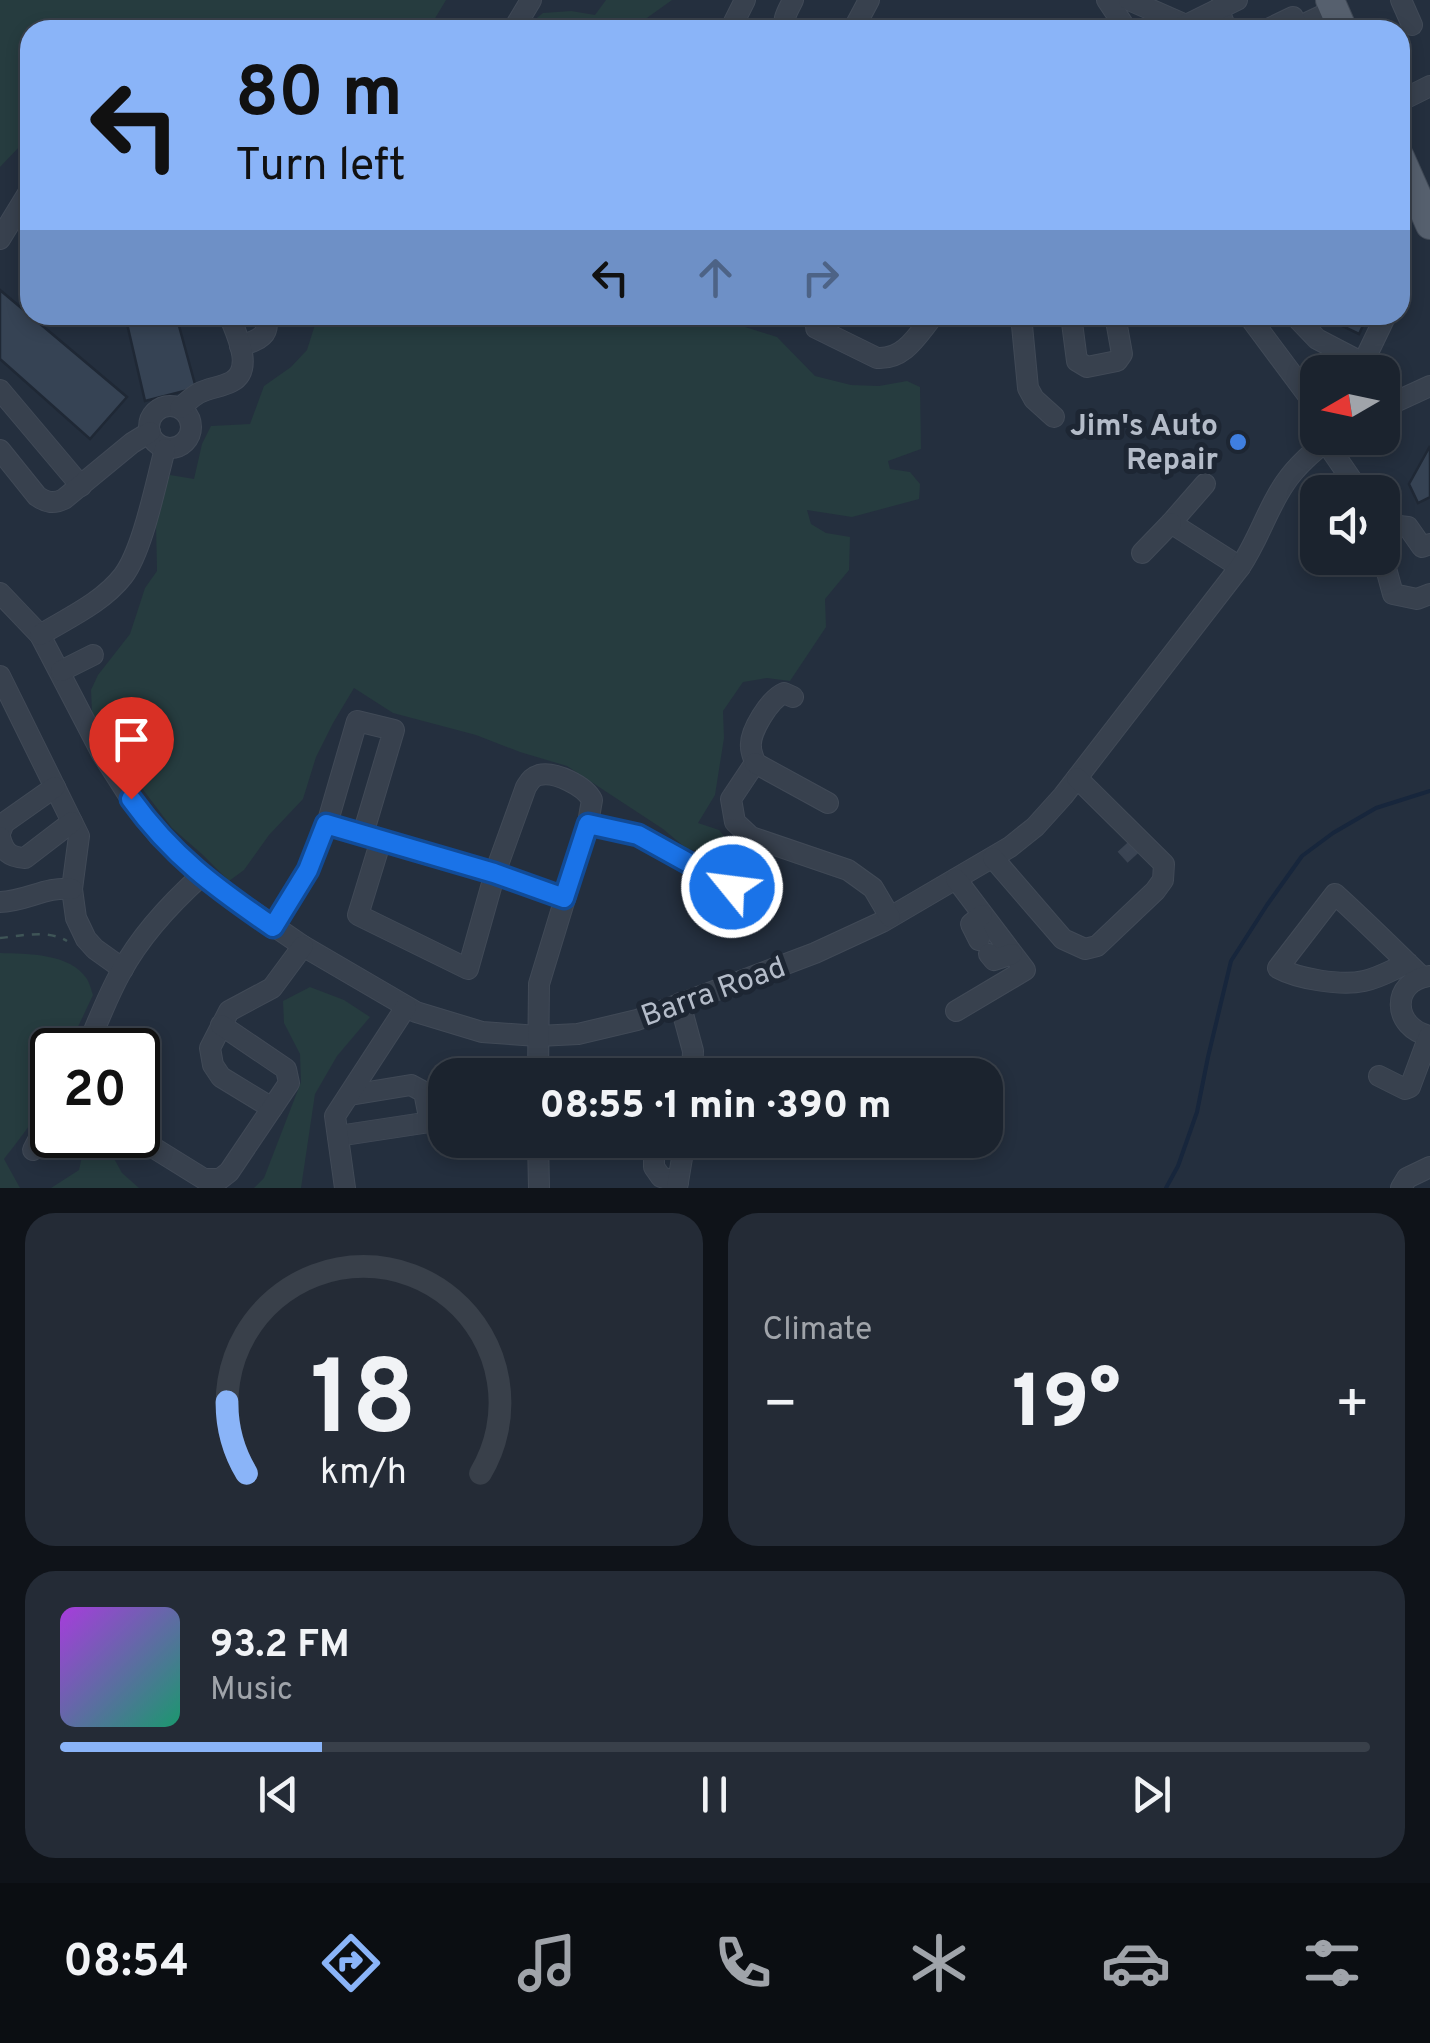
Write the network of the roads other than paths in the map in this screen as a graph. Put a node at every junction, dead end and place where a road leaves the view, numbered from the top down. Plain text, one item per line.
1 (1128, 0) edge
2 (1228, 5) edge
3 (1167, 20) edge
4 (1196, 20) edge
5 (1410, 20) edge
6 (1412, 25) dead end
7 (1410, 176) edge
8 (20, 206) edge
9 (1426, 206) edge
10 (0, 239) edge
11 (233, 325) edge
12 (267, 325) edge
13 (926, 325) edge
14 (1022, 325) edge
15 (1073, 325) edge
16 (1118, 325) edge
17 (1255, 325) edge
18 (1272, 325) edge
19 (1304, 325) edge
20 (1382, 325) edge
21 (816, 328) dead end
22 (1261, 333) junction
23 (240, 346) junction
24 (1344, 355) edge
25 (1370, 355) edge
26 (1300, 385) edge
27 (1430, 386) edge
28 (0, 390) edge
29 (1400, 397) edge
30 (180, 408) junction
31 (1054, 417) dead end
32 (150, 432) junction
33 (165, 449) junction
34 (0, 450) edge
35 (1312, 455) edge
36 (1205, 484) dead end
37 (80, 486) junction
38 (1171, 523) junction
39 (1400, 526) edge
40 (1430, 544) edge
41 (1142, 553) dead end
42 (1240, 566) junction
43 (1388, 575) edge
44 (0, 593) edge
45 (1430, 594) edge
46 (40, 635) junction
47 (93, 655) dead end
48 (60, 671) junction
49 (0, 676) edge
50 (793, 697) dead end
51 (756, 763) junction
52 (1078, 778) junction
53 (55, 787) junction
54 (828, 803) dead end
55 (1120, 820) junction
56 (72, 822) junction
57 (326, 824) junction
58 (588, 824) junction
59 (0, 835) edge
60 (372, 837) junction
61 (992, 858) junction
62 (1158, 858) junction
63 (494, 873) junction
64 (201, 876) junction
65 (956, 880) junction
66 (732, 887) dead end
67 (72, 889) junction
68 (564, 898) junction
69 (0, 902) edge
70 (982, 915) junction
71 (890, 917) junction
72 (273, 927) junction
73 (303, 946) junction
74 (1012, 954) junction
75 (122, 968) junction
76 (1420, 972) edge
77 (680, 1003) junction
78 (406, 1007) junction
79 (956, 1010) dead end
80 (221, 1025) junction
81 (96, 1028) edge
82 (538, 1036) junction
83 (1430, 1036) edge
84 (538, 1058) edge
85 (693, 1058) edge
86 (1379, 1076) dead end
87 (350, 1095) junction
88 (272, 1108) junction
89 (338, 1136) junction
90 (160, 1151) edge
91 (538, 1158) edge
92 (682, 1158) edge
93 (654, 1161) dead end
94 (1430, 1167) edge
95 (677, 1185) edge
96 (345, 1188) edge
97 (539, 1188) edge
98 (1401, 1188) edge

1 - 3 street
2 - 4 street
5 - 6 street
7 - 9 main road
8 - 10 street
11 - 23 street
12 - 23 street
13 - 21 street
14 - 31 street
15 - 16 street
17 - 22 street
18 - 22 street
19 - 24 street
20 - 25 street
22 - 26 street
23 - 30 street
27 - 29 street
28 - 37 street
30 - 32 street
30 - 33 street
32 - 33 street
32 - 37 street
33 - 46 street
34 - 37 street
35 - 42 street, Barra Road
36 - 38 street
38 - 41 street
38 - 42 street
39 - 40 street
42 - 52 street, Barra Road
43 - 45 street
44 - 46 street, Barra Road
46 - 48 street, Barra Road
47 - 48 street
48 - 64 street, Barra Road
49 - 53 street
50 - 51 street
51 - 54 street
51 - 71 street
52 - 55 street
52 - 61 street, Barra Road
53 - 56 street
53 - 59 street
55 - 62 street
55 - 62 street
56 - 59 street
56 - 67 street
57 - 60 street
57 - 60 street
57 - 72 street
58 - 63 street
58 - 66 street
58 - 68 street
60 - 63 street
60 - 63 street
61 - 62 street
61 - 65 street, Barra Road
63 - 68 street
64 - 72 street, Barra Road
64 - 75 street
65 - 70 street
65 - 71 street, Barra Road
67 - 69 street
67 - 75 street
68 - 82 street
70 - 74 street
70 - 74 street
71 - 77 street, Barra Road
72 - 73 street, Barra Road
73 - 78 street, Barra Road
73 - 80 street
74 - 79 street
75 - 81 street
76 - 76 street
76 - 83 street
77 - 82 street, Barra Road
77 - 85 street
78 - 82 street, Barra Road
78 - 87 street
80 - 88 street
80 - 88 street
82 - 84 street
83 - 86 street
87 - 89 street
87 - 89 street
88 - 90 street
89 - 96 street
91 - 97 street
92 - 95 street
93 - 95 street
94 - 98 street

